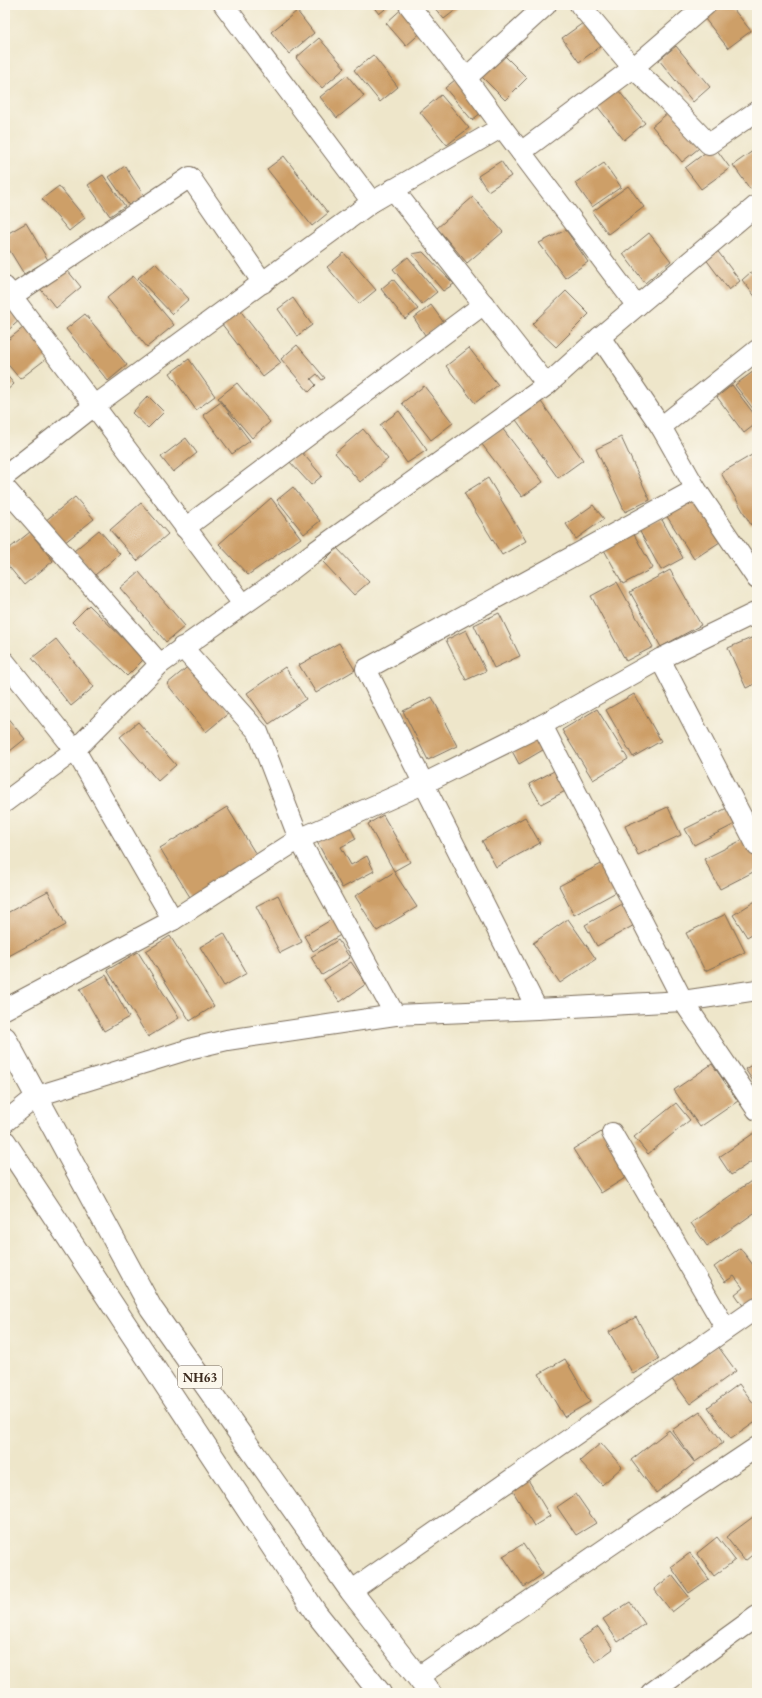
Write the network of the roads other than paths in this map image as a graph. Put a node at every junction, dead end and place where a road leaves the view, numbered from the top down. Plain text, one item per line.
1 (224, 5) edge
2 (409, 5) edge
3 (546, 5) edge
4 (580, 5) edge
5 (706, 5) edge
6 (633, 68) junction
7 (466, 78) junction
8 (757, 111) edge
9 (502, 127) junction
10 (521, 152) junction
11 (393, 189) junction
12 (372, 202) junction
13 (757, 205) edge
14 (263, 283) junction
15 (8, 292) edge
16 (484, 304) junction
17 (637, 306) junction
18 (600, 337) junction
19 (757, 350) edge
20 (547, 385) junction
21 (94, 406) junction
22 (661, 427) junction
23 (5, 476) edge
24 (5, 488) edge
25 (696, 489) junction
26 (186, 528) junction
27 (757, 580) edge
28 (243, 604) junction
29 (757, 612) edge
30 (182, 647) junction
31 (660, 659) junction
32 (5, 662) edge
33 (160, 664) junction
34 (542, 725) junction
35 (75, 750) junction
36 (423, 784) junction
37 (5, 802) edge
38 (299, 839) junction
39 (757, 846) edge
40 (173, 920) junction
41 (757, 990) edge
42 (683, 1001) junction
43 (5, 1009) edge
44 (537, 1009) junction
45 (395, 1015) junction
46 (5, 1038) edge
47 (37, 1096) junction
48 (757, 1110) edge
49 (5, 1122) edge
50 (612, 1133) dead end
51 (5, 1142) edge
52 (757, 1308) edge
53 (726, 1329) junction
54 (757, 1447) edge
55 (351, 1591) junction
56 (757, 1616) edge
57 (424, 1685) edge
58 (380, 1693) edge
59 (651, 1693) edge

1 - 12 street
2 - 7 street
3 - 7 street
4 - 6 street
5 - 6 street
6 - 8 street
6 - 10 street
7 - 9 street
9 - 10 street
9 - 11 street
10 - 17 street
11 - 12 street
11 - 16 street
12 - 14 street
13 - 17 street
14 - 15 street
14 - 21 street
15 - 21 street
16 - 20 street
16 - 26 street
17 - 18 street
18 - 20 street
18 - 22 street
19 - 22 street
20 - 28 street
21 - 23 street
21 - 26 street
22 - 25 street
24 - 33 street
25 - 27 street
25 - 36 street
26 - 28 street
28 - 30 street
29 - 31 street
30 - 33 street
30 - 38 street
31 - 34 street
31 - 39 street
32 - 35 street
33 - 35 street
34 - 36 street
34 - 42 street
35 - 37 street
35 - 40 street
36 - 38 street
36 - 44 street
38 - 40 street
38 - 45 street
40 - 43 street
41 - 42 street
42 - 44 street
42 - 48 street
44 - 45 street
45 - 47 street
46 - 47 highway, NH63
47 - 49 street
47 - 55 highway, NH63
50 - 53 street
51 - 58 highway, NH63
52 - 53 street
53 - 55 street
54 - 57 street
55 - 57 highway, NH63
56 - 59 street

